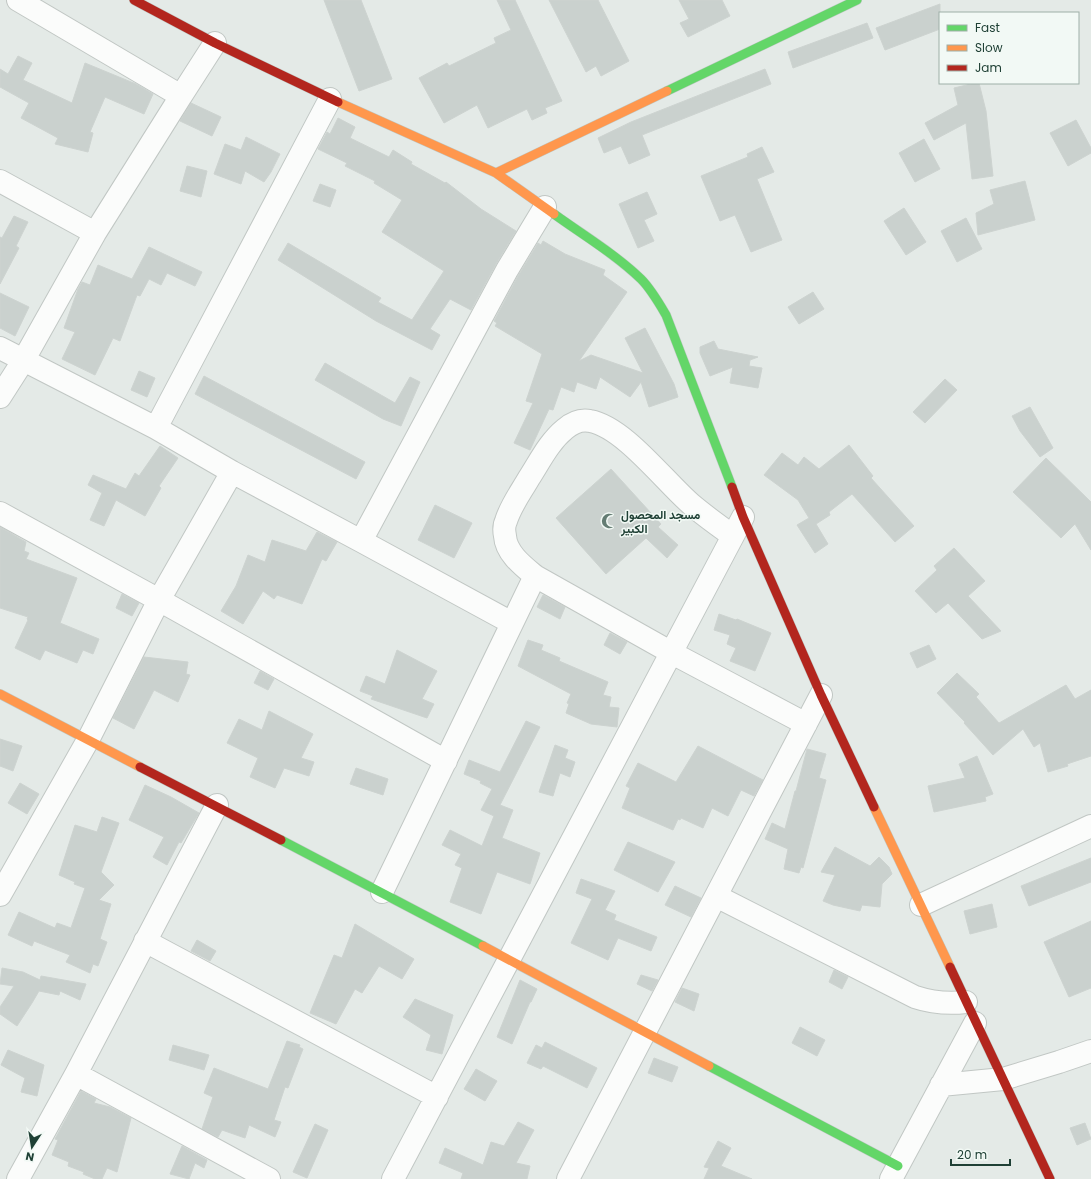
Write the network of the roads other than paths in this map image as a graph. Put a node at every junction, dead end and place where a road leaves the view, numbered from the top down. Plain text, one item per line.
1 (18, 0) edge
2 (134, 0) edge
3 (857, 0) edge
4 (216, 43) junction
5 (181, 96) junction
6 (330, 99) junction
7 (496, 173) junction
8 (0, 181) edge
9 (545, 207) junction
10 (95, 233) junction
11 (0, 348) edge
12 (22, 361) junction
13 (0, 397) edge
14 (156, 428) junction
15 (232, 472) junction
16 (0, 513) edge
17 (744, 517) junction
18 (733, 536) junction
19 (361, 541) junction
20 (535, 576) junction
21 (159, 600) junction
22 (512, 623) junction
23 (672, 653) junction
24 (0, 694) edge
25 (821, 695) junction
26 (806, 724) junction
27 (88, 740) junction
28 (446, 761) junction
29 (217, 805) junction
30 (1091, 826) edge
31 (6, 868) edge
32 (382, 892) junction
33 (0, 895) edge
34 (716, 896) junction
35 (921, 905) junction
36 (145, 942) junction
37 (508, 961) junction
38 (966, 1002) junction
39 (975, 1023) junction
40 (644, 1033) junction
41 (1091, 1051) edge
42 (76, 1074) junction
43 (1003, 1079) junction
44 (941, 1085) junction
45 (437, 1097) junction
46 (894, 1173) edge
47 (576, 1176) edge
48 (18, 1179) edge
49 (269, 1179) edge
50 (393, 1179) edge
51 (1050, 1179) edge

1 - 5 street
2 - 4 street
3 - 7 street
4 - 5 street
4 - 6 street
5 - 10 street
6 - 7 street
6 - 14 street
7 - 9 street
8 - 10 street
9 - 17 street
9 - 19 street
10 - 12 street
11 - 12 street
12 - 13 street
12 - 14 street
14 - 15 street
15 - 19 street
15 - 21 street
16 - 21 street
17 - 18 street
17 - 25 street
18 - 20 street
18 - 23 street
19 - 22 street
20 - 22 street
20 - 23 street
21 - 27 street
21 - 28 street
22 - 28 street
23 - 26 street
23 - 37 street
24 - 27 street
25 - 26 street
25 - 35 street
26 - 34 street
27 - 29 street
27 - 31 street
28 - 32 street
29 - 32 street
29 - 36 street
30 - 35 street
31 - 33 street
32 - 37 street
34 - 38 street
34 - 40 street
35 - 38 street
36 - 42 street
36 - 45 street
37 - 40 street
37 - 45 street
38 - 39 street
39 - 43 street
39 - 44 street
40 - 46 street
40 - 47 street
41 - 43 street
42 - 48 street
42 - 49 street
43 - 44 street
43 - 51 street
44 - 46 street
45 - 50 street

